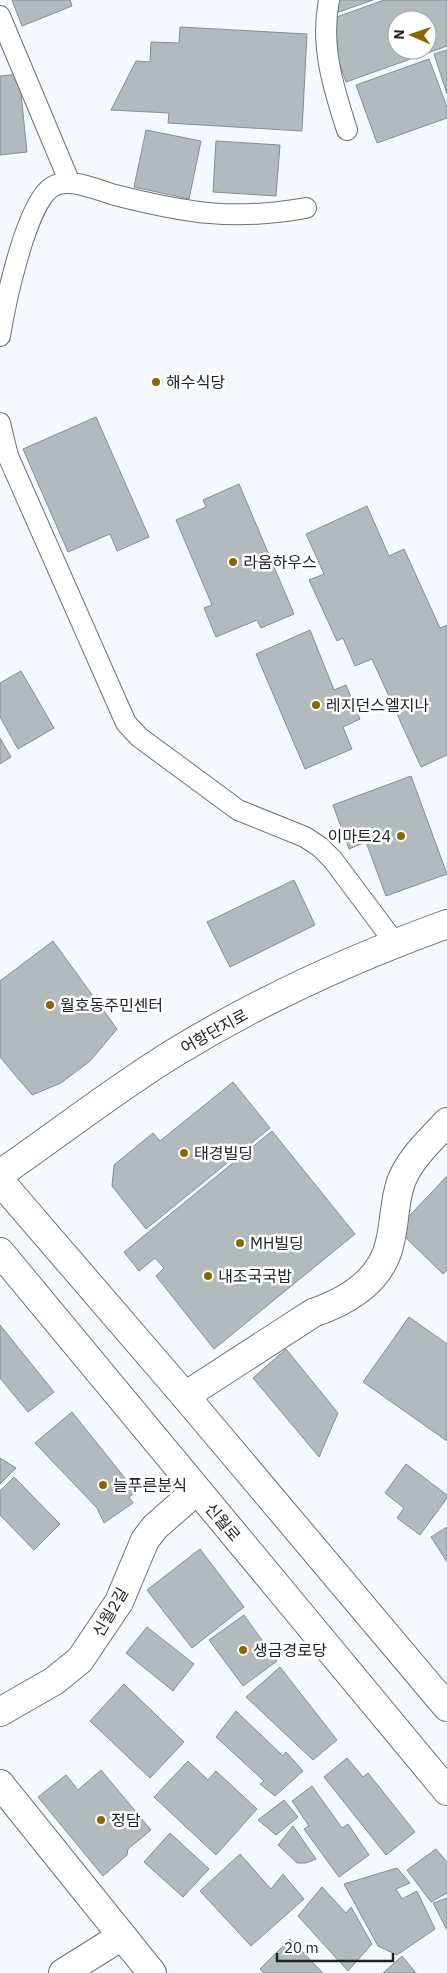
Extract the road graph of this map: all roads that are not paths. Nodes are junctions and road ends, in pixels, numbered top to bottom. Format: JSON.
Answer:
{"nodes":[{"id":1,"x":329,"y":0,"type":"edge"},
{"id":2,"x":0,"y":16,"type":"edge"},
{"id":3,"x":347,"y":130,"type":"dead end"},
{"id":4,"x":70,"y":183,"type":"junction"},
{"id":5,"x":306,"y":208,"type":"dead end"},
{"id":6,"x":0,"y":336,"type":"edge"},
{"id":7,"x":0,"y":423,"type":"edge"},
{"id":8,"x":4,"y":458,"type":"edge"},
{"id":9,"x":447,"y":924,"type":"edge"},
{"id":10,"x":394,"y":943,"type":"junction"},
{"id":11,"x":447,"y":1122,"type":"edge"},
{"id":12,"x":0,"y":1174,"type":"edge"},
{"id":13,"x":0,"y":1181,"type":"edge"},
{"id":14,"x":0,"y":1252,"type":"edge"},
{"id":15,"x":185,"y":1396,"type":"junction"},
{"id":16,"x":196,"y":1491,"type":"junction"},
{"id":17,"x":447,"y":1707,"type":"edge"},
{"id":18,"x":0,"y":1712,"type":"edge"},
{"id":19,"x":0,"y":1784,"type":"edge"},
{"id":20,"x":447,"y":1791,"type":"edge"},
{"id":21,"x":122,"y":1936,"type":"junction"},
{"id":22,"x":64,"y":1973,"type":"edge"},
{"id":23,"x":152,"y":1973,"type":"edge"}],
"edges":[{"from":1,"to":3,"type":"lane"},
{"from":2,"to":4,"type":"lane"},
{"from":4,"to":5,"type":"lane"},
{"from":4,"to":6,"type":"lane"},
{"from":7,"to":8,"type":"lane"},
{"from":8,"to":10,"type":"lane"},
{"from":9,"to":10,"type":"street","name":"어항단지로"},
{"from":10,"to":12,"type":"street","name":"어항단지로"},
{"from":11,"to":15,"type":"street"},
{"from":13,"to":15,"type":"street"},
{"from":14,"to":16,"type":"street","name":"신월로"},
{"from":15,"to":17,"type":"street"},
{"from":16,"to":18,"type":"street","name":"신월2길"},
{"from":16,"to":20,"type":"street","name":"신월로"},
{"from":19,"to":21,"type":"street"},
{"from":21,"to":22,"type":"street"},
{"from":21,"to":23,"type":"street"}]}
